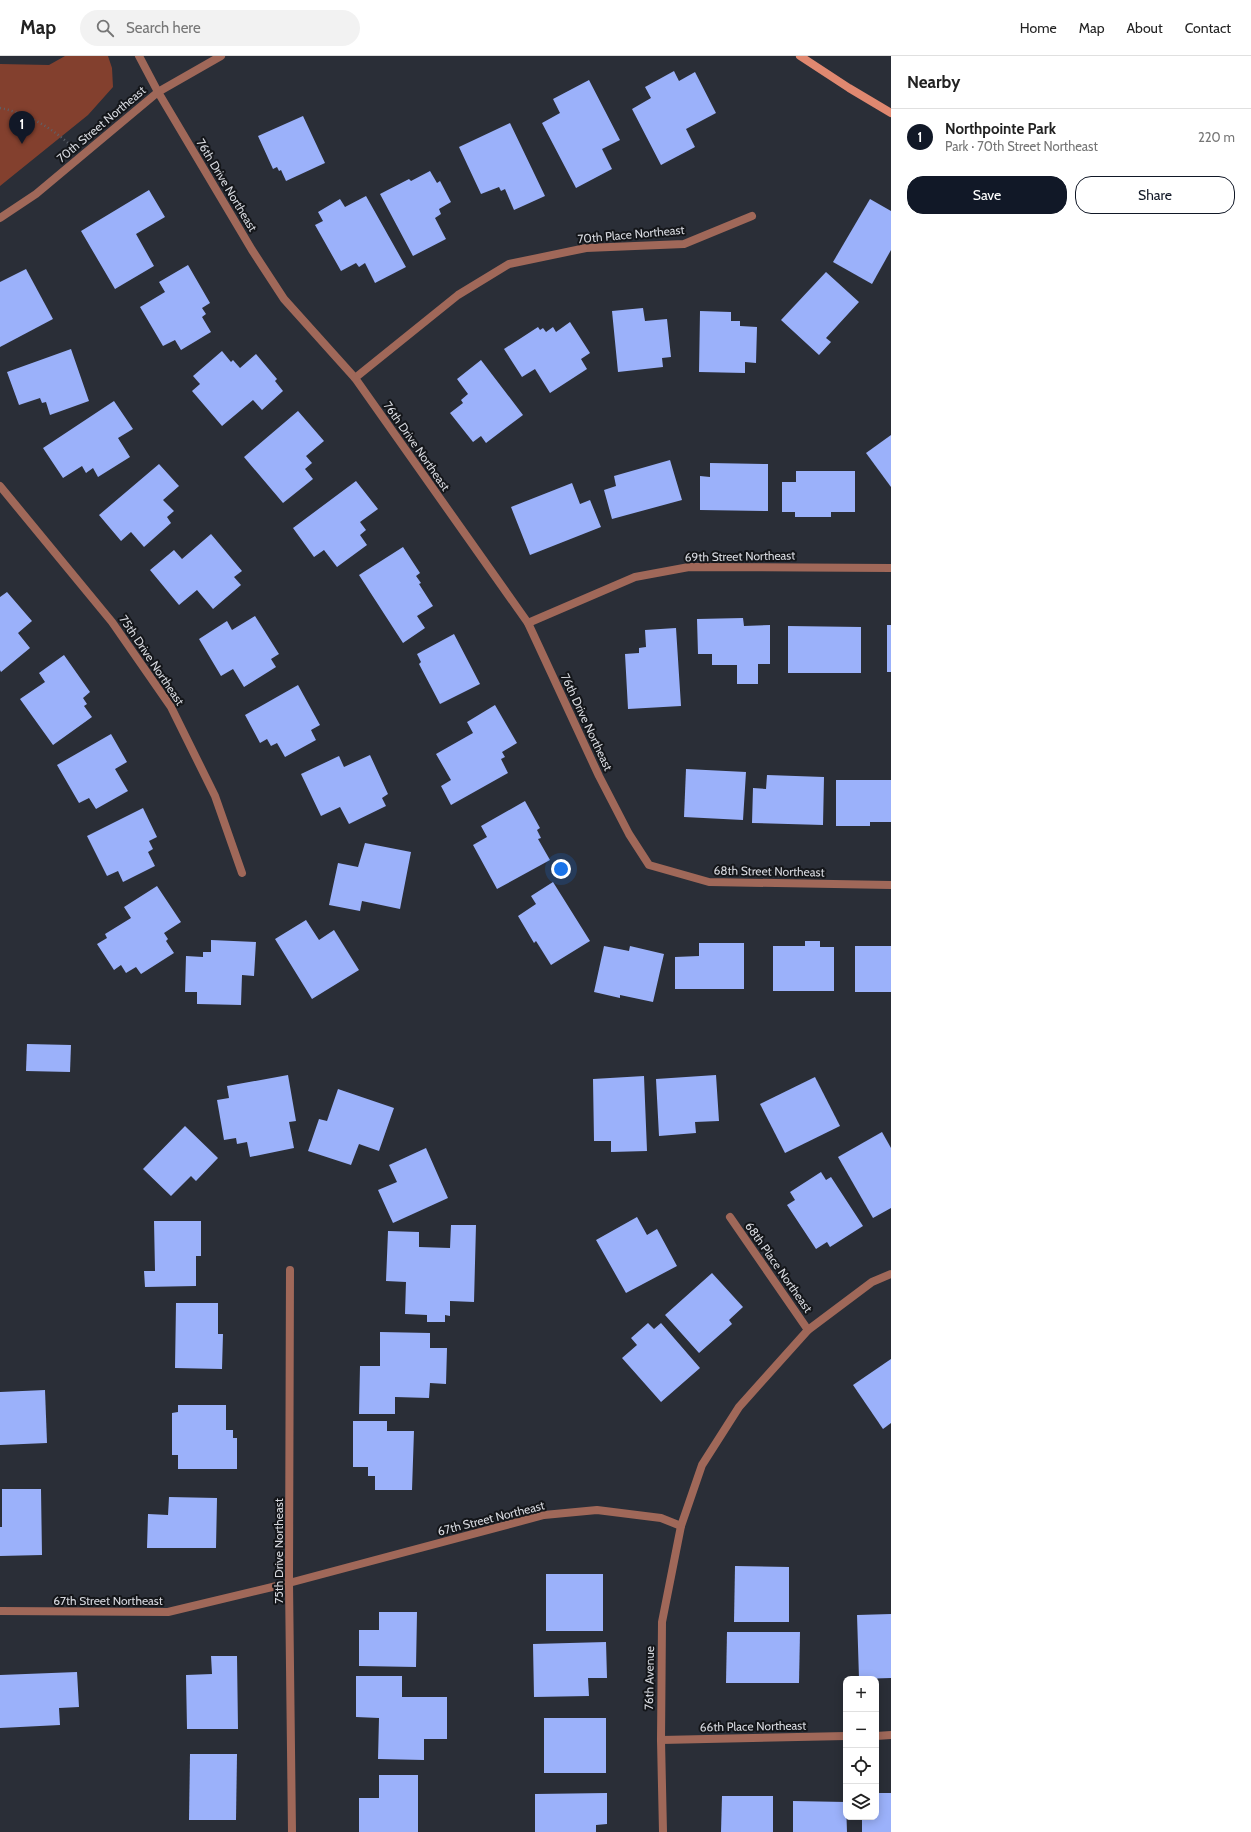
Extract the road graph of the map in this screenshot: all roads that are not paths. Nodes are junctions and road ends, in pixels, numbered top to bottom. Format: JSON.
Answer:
{"nodes":[{"id":1,"x":139,"y":56,"type":"edge"},
{"id":2,"x":222,"y":56,"type":"edge"},
{"id":3,"x":800,"y":56,"type":"edge"},
{"id":4,"x":158,"y":92,"type":"junction"},
{"id":5,"x":891,"y":113,"type":"edge"},
{"id":6,"x":752,"y":216,"type":"dead end"},
{"id":7,"x":0,"y":218,"type":"edge"},
{"id":8,"x":355,"y":378,"type":"junction"},
{"id":9,"x":0,"y":486,"type":"edge"},
{"id":10,"x":891,"y":568,"type":"edge"},
{"id":11,"x":528,"y":623,"type":"junction"},
{"id":12,"x":649,"y":865,"type":"joint"},
{"id":13,"x":242,"y":873,"type":"dead end"},
{"id":14,"x":891,"y":885,"type":"edge"},
{"id":15,"x":730,"y":1217,"type":"dead end"},
{"id":16,"x":290,"y":1270,"type":"dead end"},
{"id":17,"x":891,"y":1274,"type":"edge"},
{"id":18,"x":808,"y":1330,"type":"junction"},
{"id":19,"x":681,"y":1526,"type":"junction"},
{"id":20,"x":289,"y":1583,"type":"junction"},
{"id":21,"x":0,"y":1611,"type":"edge"},
{"id":22,"x":843,"y":1736,"type":"edge"},
{"id":23,"x":879,"y":1736,"type":"edge"},
{"id":24,"x":891,"y":1736,"type":"edge"},
{"id":25,"x":660,"y":1740,"type":"junction"},
{"id":26,"x":292,"y":1832,"type":"edge"},
{"id":27,"x":663,"y":1832,"type":"edge"}],
"edges":[{"from":1,"to":4,"type":"street","name":"76th Drive Northeast"},
{"from":2,"to":4,"type":"street","name":"70th Street Northeast"},
{"from":3,"to":5,"type":"street"},
{"from":4,"to":7,"type":"street","name":"70th Street Northeast"},
{"from":4,"to":8,"type":"street","name":"76th Drive Northeast"},
{"from":6,"to":8,"type":"street","name":"70th Place Northeast"},
{"from":8,"to":11,"type":"street","name":"76th Drive Northeast"},
{"from":9,"to":13,"type":"street","name":"75th Drive Northeast"},
{"from":10,"to":11,"type":"street","name":"69th Street Northeast"},
{"from":11,"to":12,"type":"street","name":"76th Drive Northeast"},
{"from":12,"to":14,"type":"street","name":"68th Street Northeast"},
{"from":15,"to":18,"type":"street","name":"68th Place Northeast"},
{"from":16,"to":20,"type":"street","name":"75th Drive Northeast"},
{"from":17,"to":18,"type":"street"},
{"from":18,"to":19,"type":"street"},
{"from":19,"to":20,"type":"street","name":"67th Street Northeast"},
{"from":19,"to":25,"type":"street","name":"76th Avenue"},
{"from":20,"to":21,"type":"street","name":"67th Street Northeast"},
{"from":20,"to":26,"type":"street","name":"75th Drive Northeast"},
{"from":22,"to":25,"type":"street","name":"66th Place Northeast"},
{"from":23,"to":24,"type":"street"},
{"from":25,"to":27,"type":"street","name":"76th Avenue"}]}
